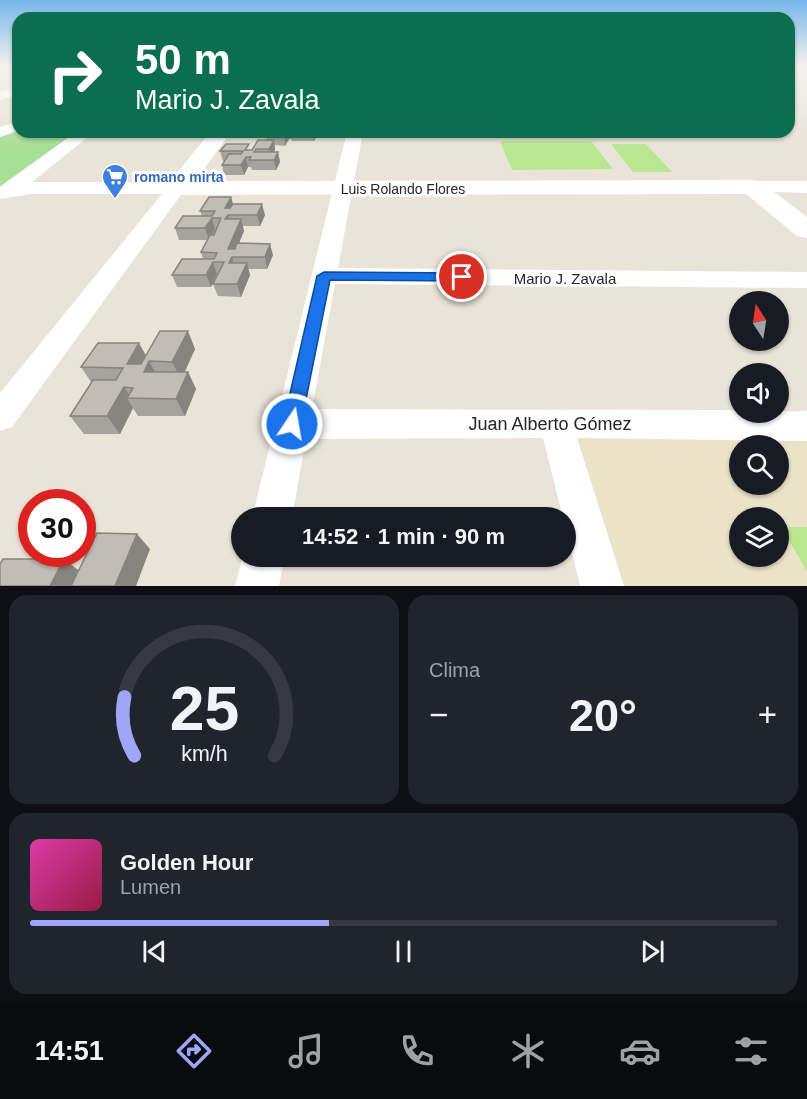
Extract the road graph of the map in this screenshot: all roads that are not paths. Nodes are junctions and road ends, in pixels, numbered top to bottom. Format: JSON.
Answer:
{"nodes":[{"id":1,"x":78,"y":138,"type":"edge"},
{"id":2,"x":216,"y":138,"type":"edge"},
{"id":3,"x":354,"y":138,"type":"edge"},
{"id":4,"x":752,"y":187,"type":"junction"},
{"id":5,"x":807,"y":187,"type":"edge"},
{"id":6,"x":177,"y":188,"type":"junction"},
{"id":7,"x":344,"y":189,"type":"junction"},
{"id":8,"x":3,"y":194,"type":"edge"},
{"id":9,"x":807,"y":230,"type":"edge"},
{"id":10,"x":324,"y":276,"type":"junction"},
{"id":11,"x":807,"y":280,"type":"edge"},
{"id":12,"x":0,"y":417,"type":"edge"},
{"id":13,"x":556,"y":423,"type":"junction"},
{"id":14,"x":292,"y":424,"type":"junction"},
{"id":15,"x":807,"y":426,"type":"edge"},
{"id":16,"x":274,"y":507,"type":"edge"},
{"id":17,"x":261,"y":567,"type":"edge"},
{"id":18,"x":257,"y":586,"type":"edge"},
{"id":19,"x":602,"y":586,"type":"edge"}],
"edges":[{"from":1,"to":8,"type":"street"},
{"from":2,"to":6,"type":"street"},
{"from":3,"to":7,"type":"street"},
{"from":4,"to":5,"type":"street","name":"Luis Rolando Flores"},
{"from":4,"to":7,"type":"street","name":"Luis Rolando Flores"},
{"from":4,"to":9,"type":"street"},
{"from":6,"to":7,"type":"street","name":"Luis Rolando Flores"},
{"from":6,"to":8,"type":"street","name":"Luis Rolando Flores"},
{"from":6,"to":12,"type":"street"},
{"from":7,"to":10,"type":"street"},
{"from":10,"to":11,"type":"street","name":"Mario J. Zavala"},
{"from":10,"to":14,"type":"street"},
{"from":13,"to":14,"type":"street","name":"Juan Alberto Gómez"},
{"from":13,"to":15,"type":"street","name":"Juan Alberto Gómez"},
{"from":13,"to":19,"type":"street"},
{"from":14,"to":16,"type":"street"},
{"from":17,"to":18,"type":"street"}]}
